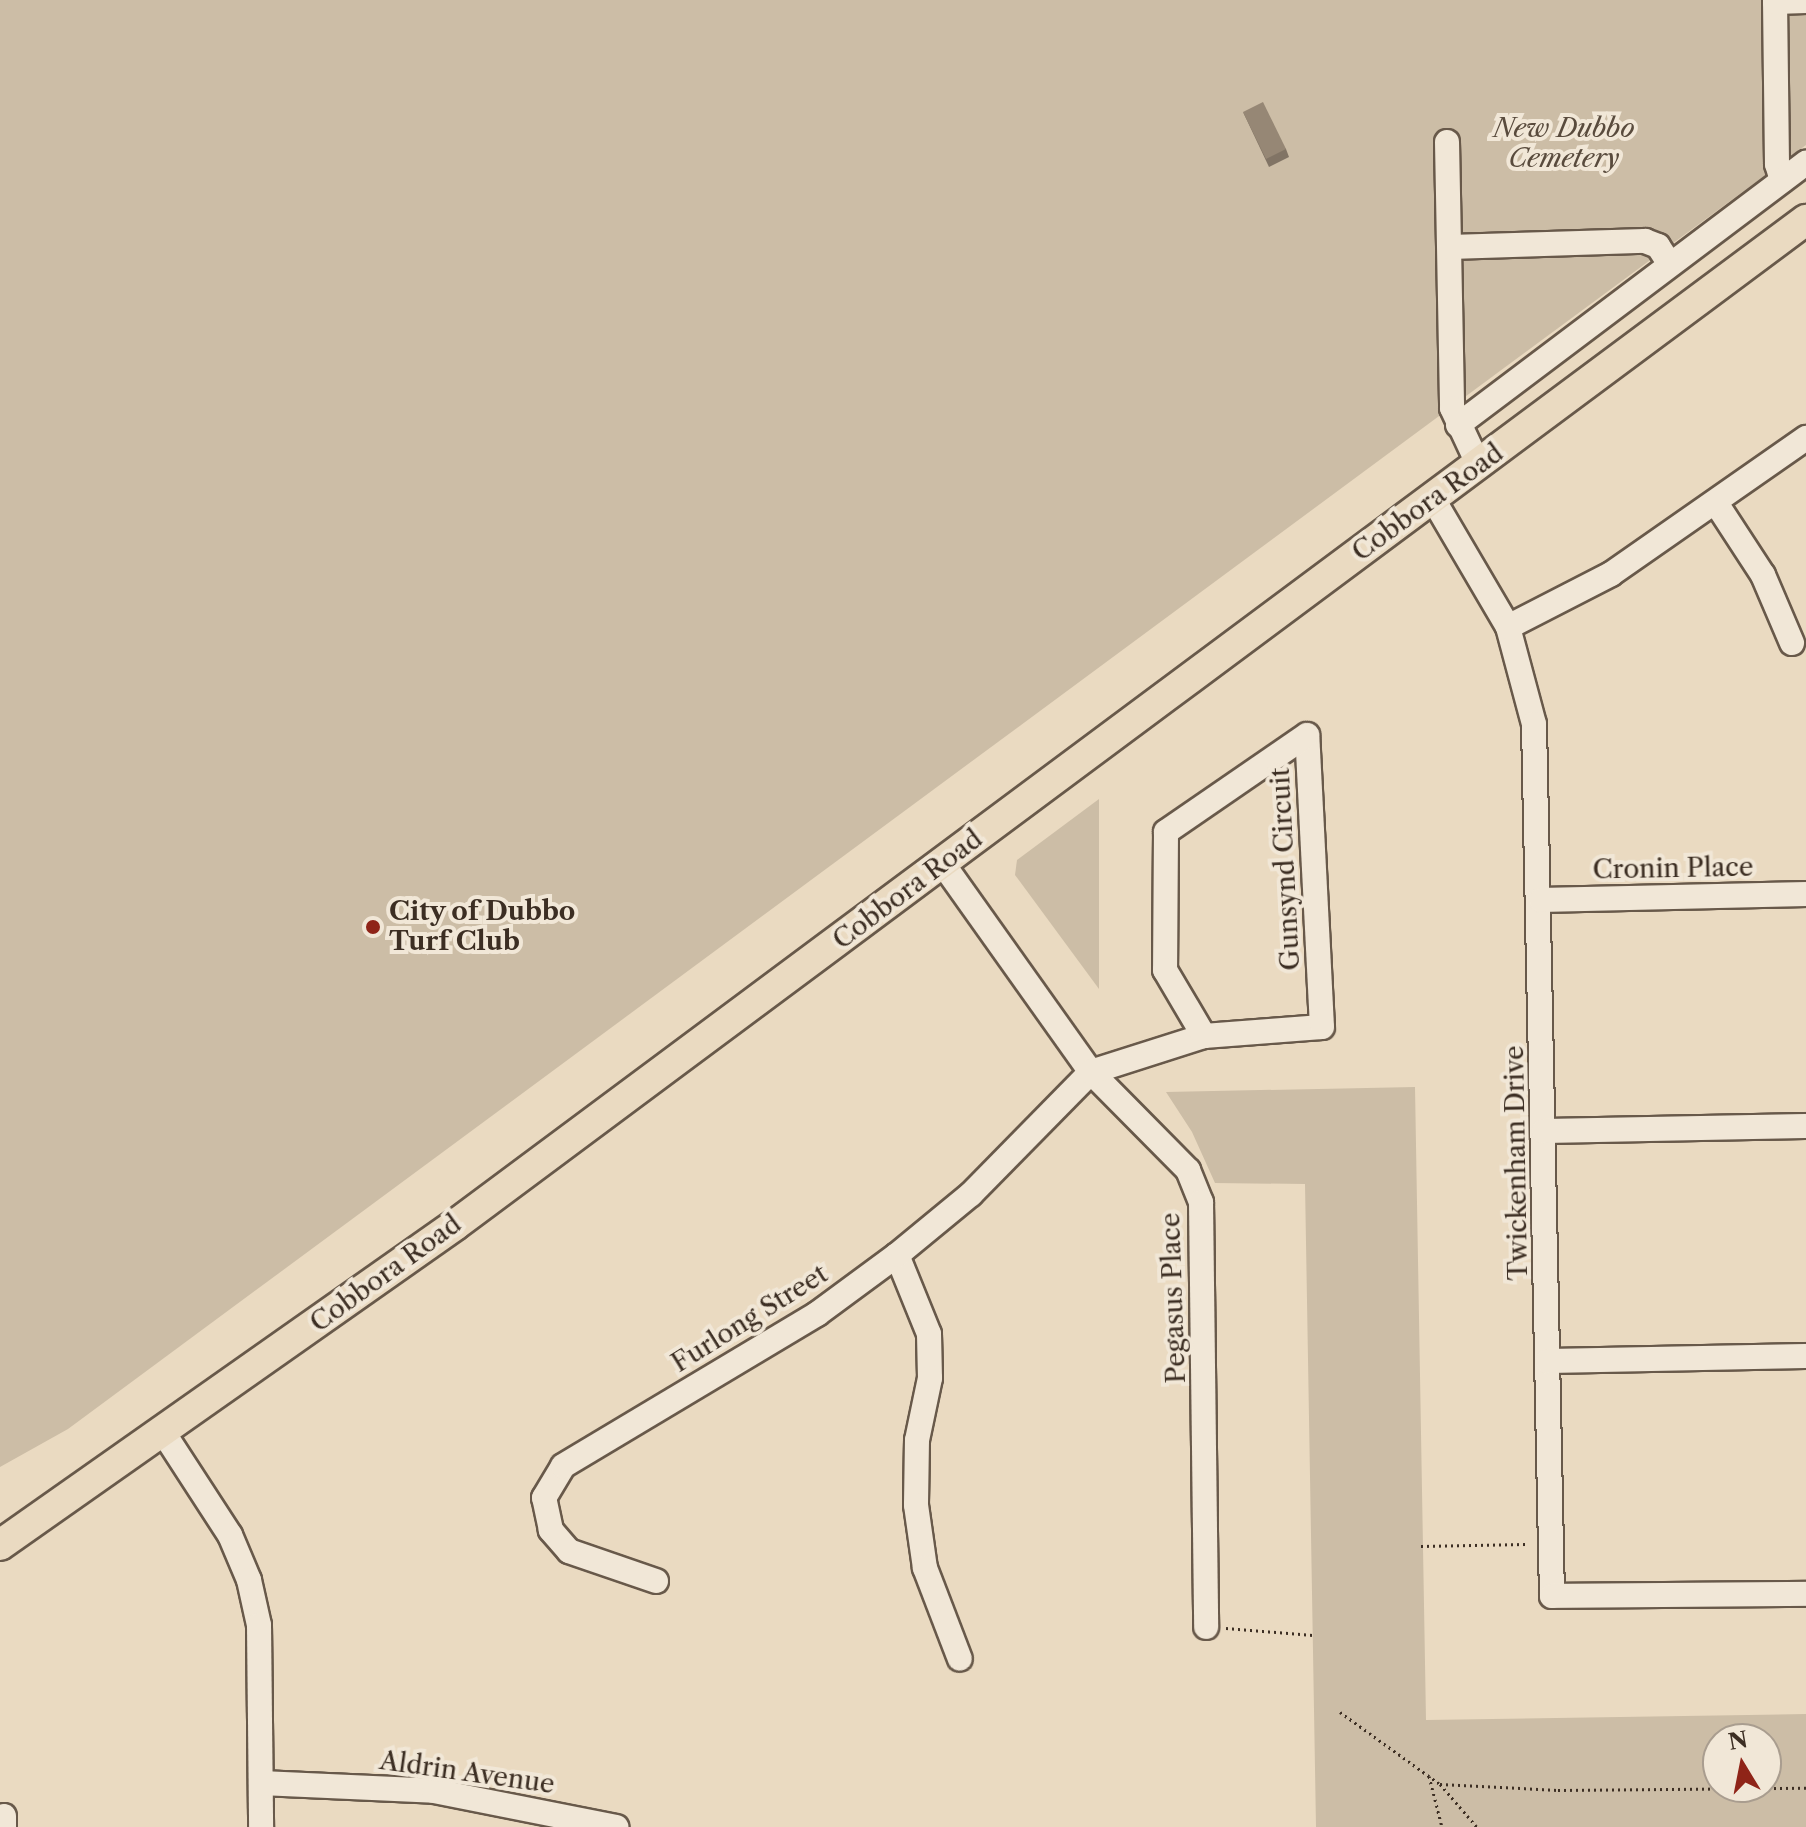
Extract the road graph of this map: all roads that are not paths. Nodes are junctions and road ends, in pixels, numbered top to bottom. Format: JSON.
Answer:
{"nodes":[{"id":1,"x":1775,"y":1,"type":"edge"},
{"id":2,"x":1806,"y":1,"type":"edge"},
{"id":3,"x":1447,"y":142,"type":"dead end"},
{"id":4,"x":1806,"y":163,"type":"edge"},
{"id":5,"x":1782,"y":180,"type":"junction"},
{"id":6,"x":1806,"y":220,"type":"edge"},
{"id":7,"x":1450,"y":247,"type":"junction"},
{"id":8,"x":1669,"y":263,"type":"junction"},
{"id":9,"x":1458,"y":425,"type":"junction"},
{"id":10,"x":1806,"y":438,"type":"edge"},
{"id":11,"x":1479,"y":466,"type":"junction"},
{"id":12,"x":1433,"y":499,"type":"junction"},
{"id":13,"x":1716,"y":503,"type":"junction"},
{"id":14,"x":1508,"y":627,"type":"junction"},
{"id":15,"x":1792,"y":643,"type":"dead end"},
{"id":16,"x":943,"y":864,"type":"junction"},
{"id":17,"x":1806,"y":894,"type":"edge"},
{"id":18,"x":1541,"y":900,"type":"junction"},
{"id":19,"x":1204,"y":1036,"type":"junction"},
{"id":20,"x":1091,"y":1072,"type":"junction"},
{"id":21,"x":1806,"y":1126,"type":"edge"},
{"id":22,"x":1544,"y":1131,"type":"junction"},
{"id":23,"x":897,"y":1255,"type":"junction"},
{"id":24,"x":1806,"y":1356,"type":"edge"},
{"id":25,"x":1548,"y":1361,"type":"junction"},
{"id":26,"x":163,"y":1432,"type":"junction"},
{"id":27,"x":0,"y":1545,"type":"edge"},
{"id":28,"x":656,"y":1581,"type":"dead end"},
{"id":29,"x":1806,"y":1594,"type":"edge"},
{"id":30,"x":1206,"y":1627,"type":"road end"},
{"id":31,"x":960,"y":1659,"type":"dead end"},
{"id":32,"x":261,"y":1783,"type":"junction"},
{"id":33,"x":261,"y":1827,"type":"edge"},
{"id":34,"x":616,"y":1827,"type":"edge"}],
"edges":[{"from":1,"to":2,"type":"street"},
{"from":1,"to":5,"type":"street"},
{"from":3,"to":7,"type":"street"},
{"from":4,"to":5,"type":"street"},
{"from":5,"to":8,"type":"street"},
{"from":6,"to":11,"type":"main road","name":"Cobbora Road"},
{"from":7,"to":8,"type":"street"},
{"from":7,"to":9,"type":"street"},
{"from":8,"to":9,"type":"street"},
{"from":9,"to":11,"type":"street"},
{"from":10,"to":13,"type":"street"},
{"from":11,"to":12,"type":"main road","name":"Cobbora Road"},
{"from":12,"to":14,"type":"street","name":"Twickenham Drive"},
{"from":12,"to":16,"type":"main road","name":"Cobbora Road"},
{"from":13,"to":14,"type":"street"},
{"from":13,"to":15,"type":"street"},
{"from":14,"to":18,"type":"street","name":"Twickenham Drive"},
{"from":16,"to":20,"type":"street","name":"Pegasus Place"},
{"from":16,"to":26,"type":"main road","name":"Cobbora Road"},
{"from":17,"to":18,"type":"street","name":"Cronin Place"},
{"from":18,"to":22,"type":"street","name":"Twickenham Drive"},
{"from":19,"to":19,"type":"street","name":"Gunsynd Circuit"},
{"from":19,"to":20,"type":"street","name":"Gunsynd Circuit"},
{"from":20,"to":23,"type":"street","name":"Furlong Street"},
{"from":20,"to":30,"type":"street","name":"Pegasus Place"},
{"from":21,"to":22,"type":"street"},
{"from":22,"to":25,"type":"street","name":"Twickenham Drive"},
{"from":23,"to":28,"type":"street","name":"Furlong Street"},
{"from":23,"to":31,"type":"street"},
{"from":24,"to":25,"type":"street"},
{"from":25,"to":29,"type":"street","name":"Twickenham Drive"},
{"from":26,"to":27,"type":"main road","name":"Cobbora Road"},
{"from":26,"to":32,"type":"street"},
{"from":32,"to":33,"type":"street"},
{"from":32,"to":34,"type":"street","name":"Aldrin Avenue"}]}
